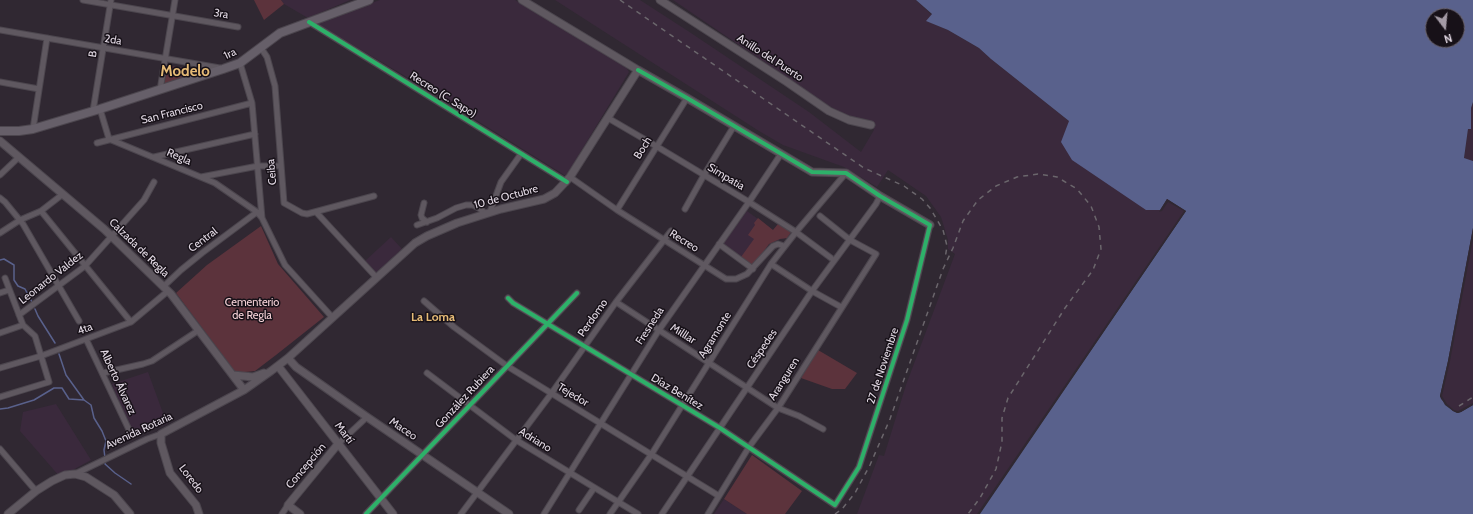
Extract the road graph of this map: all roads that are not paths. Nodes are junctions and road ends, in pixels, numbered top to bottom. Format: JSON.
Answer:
{"nodes":[{"id":1,"x":83,"y":0,"type":"edge"},
{"id":2,"x":176,"y":0,"type":"edge"},
{"id":3,"x":369,"y":0,"type":"edge"},
{"id":4,"x":522,"y":0,"type":"edge"},
{"id":5,"x":660,"y":0,"type":"edge"},
{"id":6,"x":111,"y":2,"type":"edge"},
{"id":7,"x":173,"y":15,"type":"junction"},
{"id":8,"x":310,"y":22,"type":"junction"},
{"id":9,"x":238,"y":26,"type":"dead end"},
{"id":10,"x":0,"y":30,"type":"edge"},
{"id":11,"x":47,"y":38,"type":"junction"},
{"id":12,"x":104,"y":48,"type":"junction"},
{"id":13,"x":261,"y":48,"type":"junction"},
{"id":14,"x":165,"y":59,"type":"junction"},
{"id":15,"x":240,"y":62,"type":"junction"},
{"id":16,"x":223,"y":69,"type":"junction"},
{"id":17,"x":638,"y":70,"type":"junction"},
{"id":18,"x":0,"y":82,"type":"edge"},
{"id":19,"x":39,"y":89,"type":"junction"},
{"id":20,"x":160,"y":90,"type":"junction"},
{"id":21,"x":687,"y":98,"type":"junction"},
{"id":22,"x":252,"y":103,"type":"junction"},
{"id":23,"x":97,"y":110,"type":"junction"},
{"id":24,"x":608,"y":118,"type":"junction"},
{"id":25,"x":871,"y":125,"type":"dead end"},
{"id":26,"x":734,"y":126,"type":"junction"},
{"id":27,"x":32,"y":129,"type":"junction"},
{"id":28,"x":0,"y":131,"type":"edge"},
{"id":29,"x":255,"y":134,"type":"junction"},
{"id":30,"x":109,"y":139,"type":"junction"},
{"id":31,"x":0,"y":141,"type":"edge"},
{"id":32,"x":97,"y":143,"type":"dead end"},
{"id":33,"x":656,"y":146,"type":"junction"},
{"id":34,"x":521,"y":154,"type":"junction"},
{"id":35,"x":781,"y":154,"type":"junction"},
{"id":36,"x":19,"y":157,"type":"junction"},
{"id":37,"x":154,"y":158,"type":"junction"},
{"id":38,"x":258,"y":166,"type":"junction"},
{"id":39,"x":281,"y":166,"type":"junction"},
{"id":40,"x":846,"y":173,"type":"junction"},
{"id":41,"x":0,"y":175,"type":"edge"},
{"id":42,"x":704,"y":175,"type":"junction"},
{"id":43,"x":201,"y":177,"type":"junction"},
{"id":44,"x":568,"y":180,"type":"junction"},
{"id":45,"x":154,"y":182,"type":"dead end"},
{"id":46,"x":63,"y":194,"type":"junction"},
{"id":47,"x":374,"y":196,"type":"dead end"},
{"id":48,"x":880,"y":196,"type":"junction"},
{"id":49,"x":0,"y":198,"type":"edge"},
{"id":50,"x":749,"y":202,"type":"junction"},
{"id":51,"x":424,"y":203,"type":"dead end"},
{"id":52,"x":685,"y":209,"type":"dead end"},
{"id":53,"x":617,"y":210,"type":"junction"},
{"id":54,"x":41,"y":211,"type":"junction"},
{"id":55,"x":257,"y":212,"type":"junction"},
{"id":56,"x":316,"y":212,"type":"junction"},
{"id":57,"x":487,"y":213,"type":"junction"},
{"id":58,"x":820,"y":216,"type":"dead end"},
{"id":59,"x":262,"y":218,"type":"junction"},
{"id":60,"x":20,"y":220,"type":"junction"},
{"id":61,"x":426,"y":222,"type":"junction"},
{"id":62,"x":417,"y":225,"type":"dead end"},
{"id":63,"x":930,"y":225,"type":"joint"},
{"id":64,"x":671,"y":231,"type":"dead end"},
{"id":65,"x":796,"y":232,"type":"junction"},
{"id":66,"x":0,"y":233,"type":"edge"},
{"id":67,"x":112,"y":237,"type":"junction"},
{"id":68,"x":664,"y":240,"type":"junction"},
{"id":69,"x":850,"y":240,"type":"junction"},
{"id":70,"x":719,"y":244,"type":"junction"},
{"id":71,"x":784,"y":246,"type":"junction"},
{"id":72,"x":831,"y":258,"type":"dead end"},
{"id":73,"x":771,"y":264,"type":"junction"},
{"id":74,"x":703,"y":265,"type":"junction"},
{"id":75,"x":85,"y":266,"type":"junction"},
{"id":76,"x":753,"y":269,"type":"junction"},
{"id":77,"x":376,"y":277,"type":"junction"},
{"id":78,"x":5,"y":278,"type":"dead end"},
{"id":79,"x":58,"y":286,"type":"junction"},
{"id":80,"x":166,"y":289,"type":"junction"},
{"id":81,"x":9,"y":290,"type":"junction"},
{"id":82,"x":812,"y":291,"type":"junction"},
{"id":83,"x":0,"y":293,"type":"edge"},
{"id":84,"x":577,"y":293,"type":"dead end"},
{"id":85,"x":508,"y":298,"type":"dead end"},
{"id":86,"x":424,"y":301,"type":"dead end"},
{"id":87,"x":616,"y":302,"type":"junction"},
{"id":88,"x":841,"y":307,"type":"junction"},
{"id":89,"x":19,"y":315,"type":"junction"},
{"id":90,"x":332,"y":317,"type":"junction"},
{"id":91,"x":79,"y":321,"type":"dead end"},
{"id":92,"x":131,"y":322,"type":"junction"},
{"id":93,"x":548,"y":324,"type":"junction"},
{"id":94,"x":23,"y":325,"type":"junction"},
{"id":95,"x":199,"y":330,"type":"junction"},
{"id":96,"x":659,"y":330,"type":"junction"},
{"id":97,"x":0,"y":333,"type":"edge"},
{"id":98,"x":86,"y":339,"type":"junction"},
{"id":99,"x":585,"y":347,"type":"junction"},
{"id":100,"x":41,"y":356,"type":"junction"},
{"id":101,"x":288,"y":358,"type":"junction"},
{"id":102,"x":709,"y":363,"type":"junction"},
{"id":103,"x":278,"y":366,"type":"junction"},
{"id":104,"x":507,"y":366,"type":"junction"},
{"id":105,"x":0,"y":368,"type":"edge"},
{"id":106,"x":269,"y":372,"type":"junction"},
{"id":107,"x":103,"y":373,"type":"junction"},
{"id":108,"x":427,"y":373,"type":"dead end"},
{"id":109,"x":233,"y":375,"type":"junction"},
{"id":110,"x":630,"y":375,"type":"junction"},
{"id":111,"x":287,"y":377,"type":"junction"},
{"id":112,"x":748,"y":387,"type":"junction"},
{"id":113,"x":244,"y":390,"type":"junction"},
{"id":114,"x":551,"y":394,"type":"junction"},
{"id":115,"x":0,"y":397,"type":"edge"},
{"id":116,"x":469,"y":405,"type":"junction"},
{"id":117,"x":682,"y":406,"type":"junction"},
{"id":118,"x":778,"y":408,"type":"junction"},
{"id":119,"x":367,"y":417,"type":"junction"},
{"id":120,"x":600,"y":423,"type":"junction"},
{"id":121,"x":720,"y":428,"type":"junction"},
{"id":122,"x":823,"y":429,"type":"dead end"},
{"id":123,"x":131,"y":434,"type":"dead end"},
{"id":124,"x":161,"y":434,"type":"junction"},
{"id":125,"x":516,"y":440,"type":"junction"},
{"id":126,"x":338,"y":444,"type":"junction"},
{"id":127,"x":749,"y":447,"type":"junction"},
{"id":128,"x":0,"y":449,"type":"edge"},
{"id":129,"x":650,"y":455,"type":"junction"},
{"id":130,"x":423,"y":456,"type":"junction"},
{"id":131,"x":570,"y":473,"type":"junction"},
{"id":132,"x":75,"y":474,"type":"junction"},
{"id":133,"x":687,"y":476,"type":"junction"},
{"id":134,"x":594,"y":488,"type":"junction"},
{"id":135,"x":36,"y":491,"type":"junction"},
{"id":136,"x":478,"y":494,"type":"junction"},
{"id":137,"x":719,"y":496,"type":"junction"},
{"id":138,"x":381,"y":498,"type":"junction"},
{"id":139,"x":618,"y":502,"type":"junction"},
{"id":140,"x":288,"y":505,"type":"junction"},
{"id":141,"x":835,"y":505,"type":"joint"},
{"id":142,"x":579,"y":510,"type":"dead end"},
{"id":143,"x":8,"y":514,"type":"edge"},
{"id":144,"x":130,"y":514,"type":"edge"},
{"id":145,"x":199,"y":514,"type":"edge"},
{"id":146,"x":282,"y":514,"type":"edge"},
{"id":147,"x":300,"y":514,"type":"edge"},
{"id":148,"x":366,"y":514,"type":"edge"},
{"id":149,"x":393,"y":514,"type":"edge"},
{"id":150,"x":461,"y":514,"type":"edge"},
{"id":151,"x":509,"y":514,"type":"edge"},
{"id":152,"x":544,"y":514,"type":"edge"},
{"id":153,"x":610,"y":514,"type":"edge"},
{"id":154,"x":638,"y":514,"type":"edge"},
{"id":155,"x":662,"y":514,"type":"edge"},
{"id":156,"x":708,"y":514,"type":"edge"}],
"edges":[{"from":1,"to":6,"type":"street","name":"3ra"},
{"from":2,"to":7,"type":"street"},
{"from":3,"to":8,"type":"main road","name":"1ra"},
{"from":4,"to":17,"type":"main road"},
{"from":5,"to":25,"type":"main road","name":"Anillo del Puerto"},
{"from":6,"to":7,"type":"street","name":"3ra"},
{"from":6,"to":12,"type":"street","name":"B"},
{"from":7,"to":9,"type":"street","name":"3ra"},
{"from":7,"to":14,"type":"street"},
{"from":8,"to":13,"type":"main road","name":"1ra"},
{"from":8,"to":34,"type":"street","name":"Recreo (C. Sapo)"},
{"from":10,"to":11,"type":"street","name":"2da"},
{"from":11,"to":12,"type":"street","name":"2da"},
{"from":11,"to":19,"type":"street"},
{"from":12,"to":14,"type":"street","name":"2da"},
{"from":12,"to":23,"type":"street","name":"B"},
{"from":13,"to":15,"type":"main road","name":"1ra"},
{"from":13,"to":39,"type":"street","name":"Ceiba"},
{"from":14,"to":16,"type":"street","name":"2da"},
{"from":14,"to":20,"type":"street"},
{"from":15,"to":16,"type":"main road","name":"1ra"},
{"from":15,"to":22,"type":"street"},
{"from":16,"to":20,"type":"main road","name":"1ra"},
{"from":17,"to":21,"type":"main road"},
{"from":17,"to":24,"type":"main road","name":"10 de Octubre"},
{"from":18,"to":19,"type":"street"},
{"from":19,"to":27,"type":"street"},
{"from":20,"to":23,"type":"main road","name":"1ra"},
{"from":21,"to":26,"type":"main road"},
{"from":21,"to":33,"type":"street","name":"Boch"},
{"from":22,"to":29,"type":"street"},
{"from":22,"to":30,"type":"street","name":"San Francisco"},
{"from":23,"to":27,"type":"main road","name":"1ra"},
{"from":23,"to":30,"type":"street"},
{"from":24,"to":33,"type":"street","name":"Simpatia"},
{"from":24,"to":44,"type":"main road","name":"10 de Octubre"},
{"from":26,"to":35,"type":"main road"},
{"from":26,"to":42,"type":"street"},
{"from":27,"to":28,"type":"main road","name":"1ra"},
{"from":29,"to":37,"type":"street"},
{"from":29,"to":38,"type":"street"},
{"from":30,"to":32,"type":"street","name":"San Francisco"},
{"from":30,"to":37,"type":"street","name":"Regla"},
{"from":31,"to":36,"type":"main road","name":"Calzada de Regla"},
{"from":33,"to":42,"type":"street","name":"Simpatia"},
{"from":33,"to":53,"type":"street","name":"Boch"},
{"from":34,"to":44,"type":"street","name":"Recreo (C. Sapo)"},
{"from":34,"to":57,"type":"street"},
{"from":35,"to":40,"type":"main road"},
{"from":35,"to":50,"type":"street","name":"Fresneda"},
{"from":36,"to":41,"type":"street"},
{"from":36,"to":46,"type":"main road","name":"Calzada de Regla"},
{"from":37,"to":43,"type":"street","name":"Regla"},
{"from":38,"to":39,"type":"street"},
{"from":38,"to":43,"type":"street"},
{"from":38,"to":59,"type":"street"},
{"from":39,"to":56,"type":"street","name":"Ceiba"},
{"from":40,"to":48,"type":"main road"},
{"from":40,"to":65,"type":"street","name":"Agramonte"},
{"from":42,"to":50,"type":"street","name":"Simpatia"},
{"from":42,"to":52,"type":"street"},
{"from":43,"to":55,"type":"street","name":"Regla"},
{"from":44,"to":53,"type":"street","name":"Recreo"},
{"from":44,"to":57,"type":"main road","name":"10 de Octubre"},
{"from":45,"to":67,"type":"street","name":"Leonardo Valdez"},
{"from":46,"to":54,"type":"street"},
{"from":46,"to":67,"type":"main road","name":"Calzada de Regla"},
{"from":47,"to":56,"type":"street","name":"Ceiba"},
{"from":48,"to":63,"type":"main road"},
{"from":48,"to":69,"type":"street","name":"Céspedes"},
{"from":49,"to":60,"type":"street"},
{"from":50,"to":65,"type":"street","name":"Simpatia"},
{"from":50,"to":70,"type":"street","name":"Fresneda"},
{"from":51,"to":61,"type":"street"},
{"from":53,"to":68,"type":"street","name":"Recreo"},
{"from":54,"to":60,"type":"street"},
{"from":54,"to":75,"type":"street"},
{"from":55,"to":59,"type":"street","name":"Regla"},
{"from":55,"to":80,"type":"street","name":"Central"},
{"from":56,"to":77,"type":"street"},
{"from":57,"to":61,"type":"street"},
{"from":57,"to":77,"type":"main road","name":"10 de Octubre"},
{"from":58,"to":69,"type":"street"},
{"from":59,"to":90,"type":"street"},
{"from":60,"to":66,"type":"street"},
{"from":60,"to":79,"type":"street"},
{"from":61,"to":62,"type":"street"},
{"from":63,"to":141,"type":"street","name":"27 de Noviembre"},
{"from":64,"to":68,"type":"street","name":"Perdomo"},
{"from":65,"to":71,"type":"street","name":"Agramonte"},
{"from":65,"to":72,"type":"street","name":"Simpatia"},
{"from":67,"to":75,"type":"street","name":"Leonardo Valdez"},
{"from":67,"to":80,"type":"main road","name":"Calzada de Regla"},
{"from":68,"to":74,"type":"street","name":"Recreo"},
{"from":68,"to":87,"type":"street","name":"Perdomo"},
{"from":69,"to":82,"type":"street","name":"Céspedes"},
{"from":69,"to":88,"type":"street","name":"Aranguren"},
{"from":70,"to":74,"type":"street","name":"Fresneda"},
{"from":70,"to":76,"type":"street"},
{"from":71,"to":73,"type":"street","name":"Agramonte"},
{"from":71,"to":76,"type":"street","name":"Recreo"},
{"from":73,"to":82,"type":"street"},
{"from":73,"to":102,"type":"street","name":"Agramonte"},
{"from":74,"to":76,"type":"street","name":"Recreo"},
{"from":74,"to":96,"type":"street","name":"Fresneda"},
{"from":75,"to":79,"type":"street","name":"Leonardo Valdez"},
{"from":75,"to":92,"type":"street"},
{"from":77,"to":90,"type":"main road","name":"10 de Octubre"},
{"from":78,"to":81,"type":"street"},
{"from":79,"to":89,"type":"street","name":"Leonardo Valdez"},
{"from":79,"to":91,"type":"street"},
{"from":80,"to":92,"type":"street","name":"4ta"},
{"from":80,"to":95,"type":"main road","name":"Calzada de Regla"},
{"from":81,"to":83,"type":"street"},
{"from":81,"to":89,"type":"street"},
{"from":82,"to":88,"type":"street"},
{"from":82,"to":112,"type":"street","name":"Céspedes"},
{"from":84,"to":93,"type":"street","name":"González Rubiera"},
{"from":85,"to":93,"type":"street","name":"Díaz Benítez"},
{"from":86,"to":104,"type":"street","name":"Tejedor"},
{"from":87,"to":96,"type":"street","name":"Milllar"},
{"from":87,"to":99,"type":"street","name":"Perdomo"},
{"from":88,"to":118,"type":"street","name":"Aranguren"},
{"from":89,"to":94,"type":"street"},
{"from":90,"to":101,"type":"main road","name":"10 de Octubre"},
{"from":92,"to":98,"type":"street","name":"4ta"},
{"from":93,"to":99,"type":"street","name":"Díaz Benítez"},
{"from":93,"to":104,"type":"street","name":"González Rubiera"},
{"from":94,"to":97,"type":"street"},
{"from":94,"to":100,"type":"street"},
{"from":95,"to":107,"type":"street"},
{"from":95,"to":109,"type":"main road","name":"Calzada de Regla"},
{"from":96,"to":102,"type":"street","name":"Milllar"},
{"from":96,"to":110,"type":"street","name":"Fresneda"},
{"from":98,"to":100,"type":"street","name":"4ta"},
{"from":98,"to":107,"type":"street","name":"Alberto Álvarez"},
{"from":99,"to":110,"type":"street","name":"Díaz Benítez"},
{"from":99,"to":114,"type":"street","name":"Perdomo"},
{"from":100,"to":105,"type":"street","name":"4ta"},
{"from":100,"to":115,"type":"street"},
{"from":101,"to":103,"type":"main road","name":"10 de Octubre"},
{"from":101,"to":119,"type":"main road","name":"Maceo"},
{"from":102,"to":112,"type":"street","name":"Milllar"},
{"from":102,"to":117,"type":"street","name":"Agramonte"},
{"from":103,"to":106,"type":"main road","name":"Avenida Rotaria"},
{"from":103,"to":111,"type":"main road","name":"Martí"},
{"from":104,"to":114,"type":"street","name":"Tejedor"},
{"from":104,"to":116,"type":"street","name":"González Rubiera"},
{"from":106,"to":109,"type":"main road"},
{"from":106,"to":111,"type":"main road"},
{"from":106,"to":113,"type":"main road","name":"Avenida Rotaria"},
{"from":107,"to":123,"type":"street","name":"Alberto Álvarez"},
{"from":108,"to":116,"type":"street","name":"Adriano"},
{"from":109,"to":113,"type":"main road","name":"Calzada de Regla"},
{"from":110,"to":117,"type":"street","name":"Díaz Benítez"},
{"from":110,"to":120,"type":"street","name":"Fresneda"},
{"from":111,"to":126,"type":"main road","name":"Martí"},
{"from":112,"to":118,"type":"street","name":"Milllar"},
{"from":112,"to":121,"type":"street","name":"Céspedes"},
{"from":113,"to":124,"type":"main road","name":"Avenida Rotaria"},
{"from":114,"to":120,"type":"street","name":"Tejedor"},
{"from":114,"to":125,"type":"street","name":"Perdomo"},
{"from":116,"to":125,"type":"street","name":"Adriano"},
{"from":116,"to":130,"type":"street","name":"González Rubiera"},
{"from":117,"to":121,"type":"street","name":"Díaz Benítez"},
{"from":117,"to":129,"type":"street","name":"Agramonte"},
{"from":118,"to":122,"type":"street","name":"Milllar"},
{"from":118,"to":127,"type":"street","name":"Aranguren"},
{"from":119,"to":126,"type":"street","name":"Concepción"},
{"from":119,"to":130,"type":"main road","name":"Maceo"},
{"from":120,"to":129,"type":"street","name":"Tejedor"},
{"from":120,"to":131,"type":"street","name":"Fresneda"},
{"from":121,"to":127,"type":"street","name":"Díaz Benítez"},
{"from":121,"to":133,"type":"street","name":"Céspedes"},
{"from":124,"to":132,"type":"street","name":"Avenida Rotaria"},
{"from":124,"to":145,"type":"main road","name":"Loredo"},
{"from":125,"to":131,"type":"street","name":"Adriano"},
{"from":125,"to":136,"type":"street","name":"Perdomo"},
{"from":126,"to":138,"type":"main road","name":"Martí"},
{"from":126,"to":140,"type":"main road","name":"Concepción"},
{"from":127,"to":137,"type":"street","name":"Aranguren"},
{"from":127,"to":141,"type":"street","name":"Díaz Benítez"},
{"from":128,"to":135,"type":"street"},
{"from":129,"to":133,"type":"street","name":"Tejedor"},
{"from":129,"to":139,"type":"street","name":"Agramonte"},
{"from":130,"to":136,"type":"main road","name":"Maceo"},
{"from":130,"to":138,"type":"street","name":"González Rubiera"},
{"from":131,"to":134,"type":"street","name":"Adriano"},
{"from":131,"to":152,"type":"street","name":"Fresneda"},
{"from":132,"to":135,"type":"main road","name":"Avenida Rotaria"},
{"from":132,"to":144,"type":"main road"},
{"from":133,"to":137,"type":"street","name":"Tejedor"},
{"from":133,"to":155,"type":"street","name":"Céspedes"},
{"from":134,"to":139,"type":"street","name":"Adriano"},
{"from":134,"to":142,"type":"street"},
{"from":135,"to":143,"type":"main road","name":"Avenida Rotaria"},
{"from":136,"to":150,"type":"street","name":"Perdomo"},
{"from":136,"to":151,"type":"main road","name":"Maceo"},
{"from":137,"to":156,"type":"street","name":"Aranguren"},
{"from":138,"to":148,"type":"street","name":"González Rubiera"},
{"from":138,"to":149,"type":"main road","name":"Martí"},
{"from":139,"to":153,"type":"street","name":"Agramonte"},
{"from":139,"to":154,"type":"street","name":"Adriano"},
{"from":140,"to":146,"type":"street","name":"Concepción"},
{"from":140,"to":147,"type":"main road"}]}
